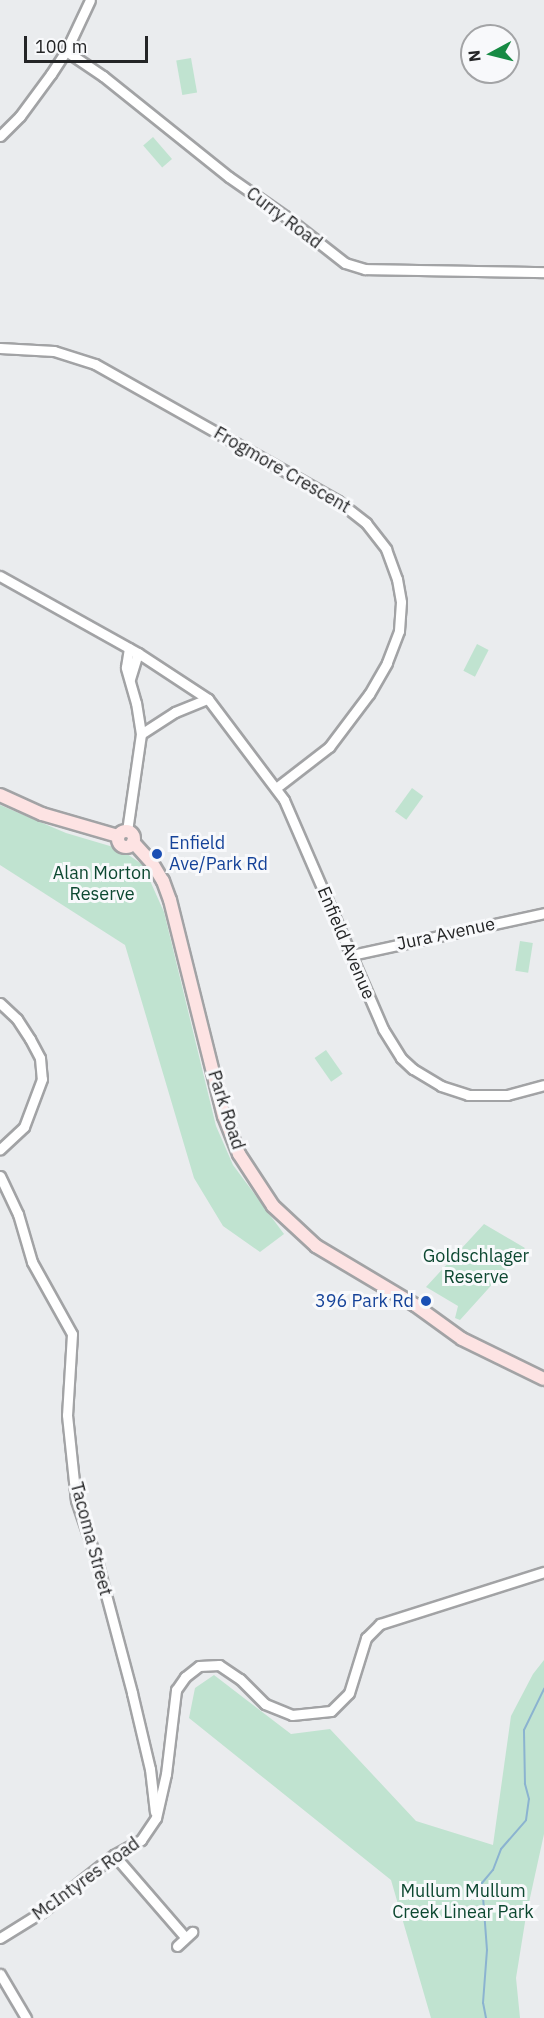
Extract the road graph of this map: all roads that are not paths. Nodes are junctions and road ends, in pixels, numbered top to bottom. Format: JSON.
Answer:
{"nodes":[{"id":1,"x":90,"y":0,"type":"edge"},
{"id":2,"x":66,"y":51,"type":"junction"},
{"id":3,"x":0,"y":136,"type":"edge"},
{"id":4,"x":544,"y":272,"type":"edge"},
{"id":5,"x":0,"y":348,"type":"edge"},
{"id":6,"x":0,"y":576,"type":"edge"},
{"id":7,"x":133,"y":651,"type":"junction"},
{"id":8,"x":208,"y":699,"type":"junction"},
{"id":9,"x":141,"y":734,"type":"junction"},
{"id":10,"x":276,"y":788,"type":"junction"},
{"id":11,"x":0,"y":795,"type":"edge"},
{"id":12,"x":122,"y":833,"type":"junction"},
{"id":13,"x":543,"y":914,"type":"edge"},
{"id":14,"x":352,"y":955,"type":"junction"},
{"id":15,"x":0,"y":1003,"type":"edge"},
{"id":16,"x":544,"y":1085,"type":"edge"},
{"id":17,"x":0,"y":1149,"type":"edge"},
{"id":18,"x":0,"y":1176,"type":"edge"},
{"id":19,"x":544,"y":1379,"type":"edge"},
{"id":20,"x":544,"y":1572,"type":"edge"},
{"id":21,"x":150,"y":1769,"type":"junction"},
{"id":22,"x":166,"y":1774,"type":"junction"},
{"id":23,"x":156,"y":1818,"type":"junction"},
{"id":24,"x":114,"y":1855,"type":"junction"},
{"id":25,"x":0,"y":1938,"type":"edge"},
{"id":26,"x":177,"y":1946,"type":"dead end"},
{"id":27,"x":0,"y":1974,"type":"edge"},
{"id":28,"x":31,"y":2017,"type":"edge"}],
"edges":[{"from":1,"to":2,"type":"street"},
{"from":2,"to":3,"type":"street"},
{"from":2,"to":4,"type":"street","name":"Curry Road"},
{"from":5,"to":10,"type":"street","name":"Frogmore Crescent"},
{"from":6,"to":7,"type":"street","name":"Enfield Avenue"},
{"from":7,"to":8,"type":"street","name":"Enfield Avenue"},
{"from":7,"to":9,"type":"street"},
{"from":8,"to":9,"type":"street"},
{"from":8,"to":10,"type":"street","name":"Enfield Avenue"},
{"from":9,"to":12,"type":"street"},
{"from":10,"to":14,"type":"street","name":"Enfield Avenue"},
{"from":11,"to":12,"type":"street"},
{"from":12,"to":19,"type":"street","name":"Park Road"},
{"from":13,"to":14,"type":"street","name":"Jura Avenue"},
{"from":14,"to":16,"type":"street","name":"Enfield Avenue"},
{"from":15,"to":17,"type":"street"},
{"from":18,"to":21,"type":"street","name":"Tacoma Street"},
{"from":20,"to":22,"type":"street","name":"McIntyres Road"},
{"from":21,"to":22,"type":"street"},
{"from":21,"to":23,"type":"street","name":"Tacoma Street"},
{"from":22,"to":23,"type":"street","name":"McIntyres Road"},
{"from":23,"to":24,"type":"street","name":"McIntyres Road"},
{"from":24,"to":25,"type":"street","name":"McIntyres Road"},
{"from":24,"to":26,"type":"street"},
{"from":27,"to":28,"type":"street"}]}
